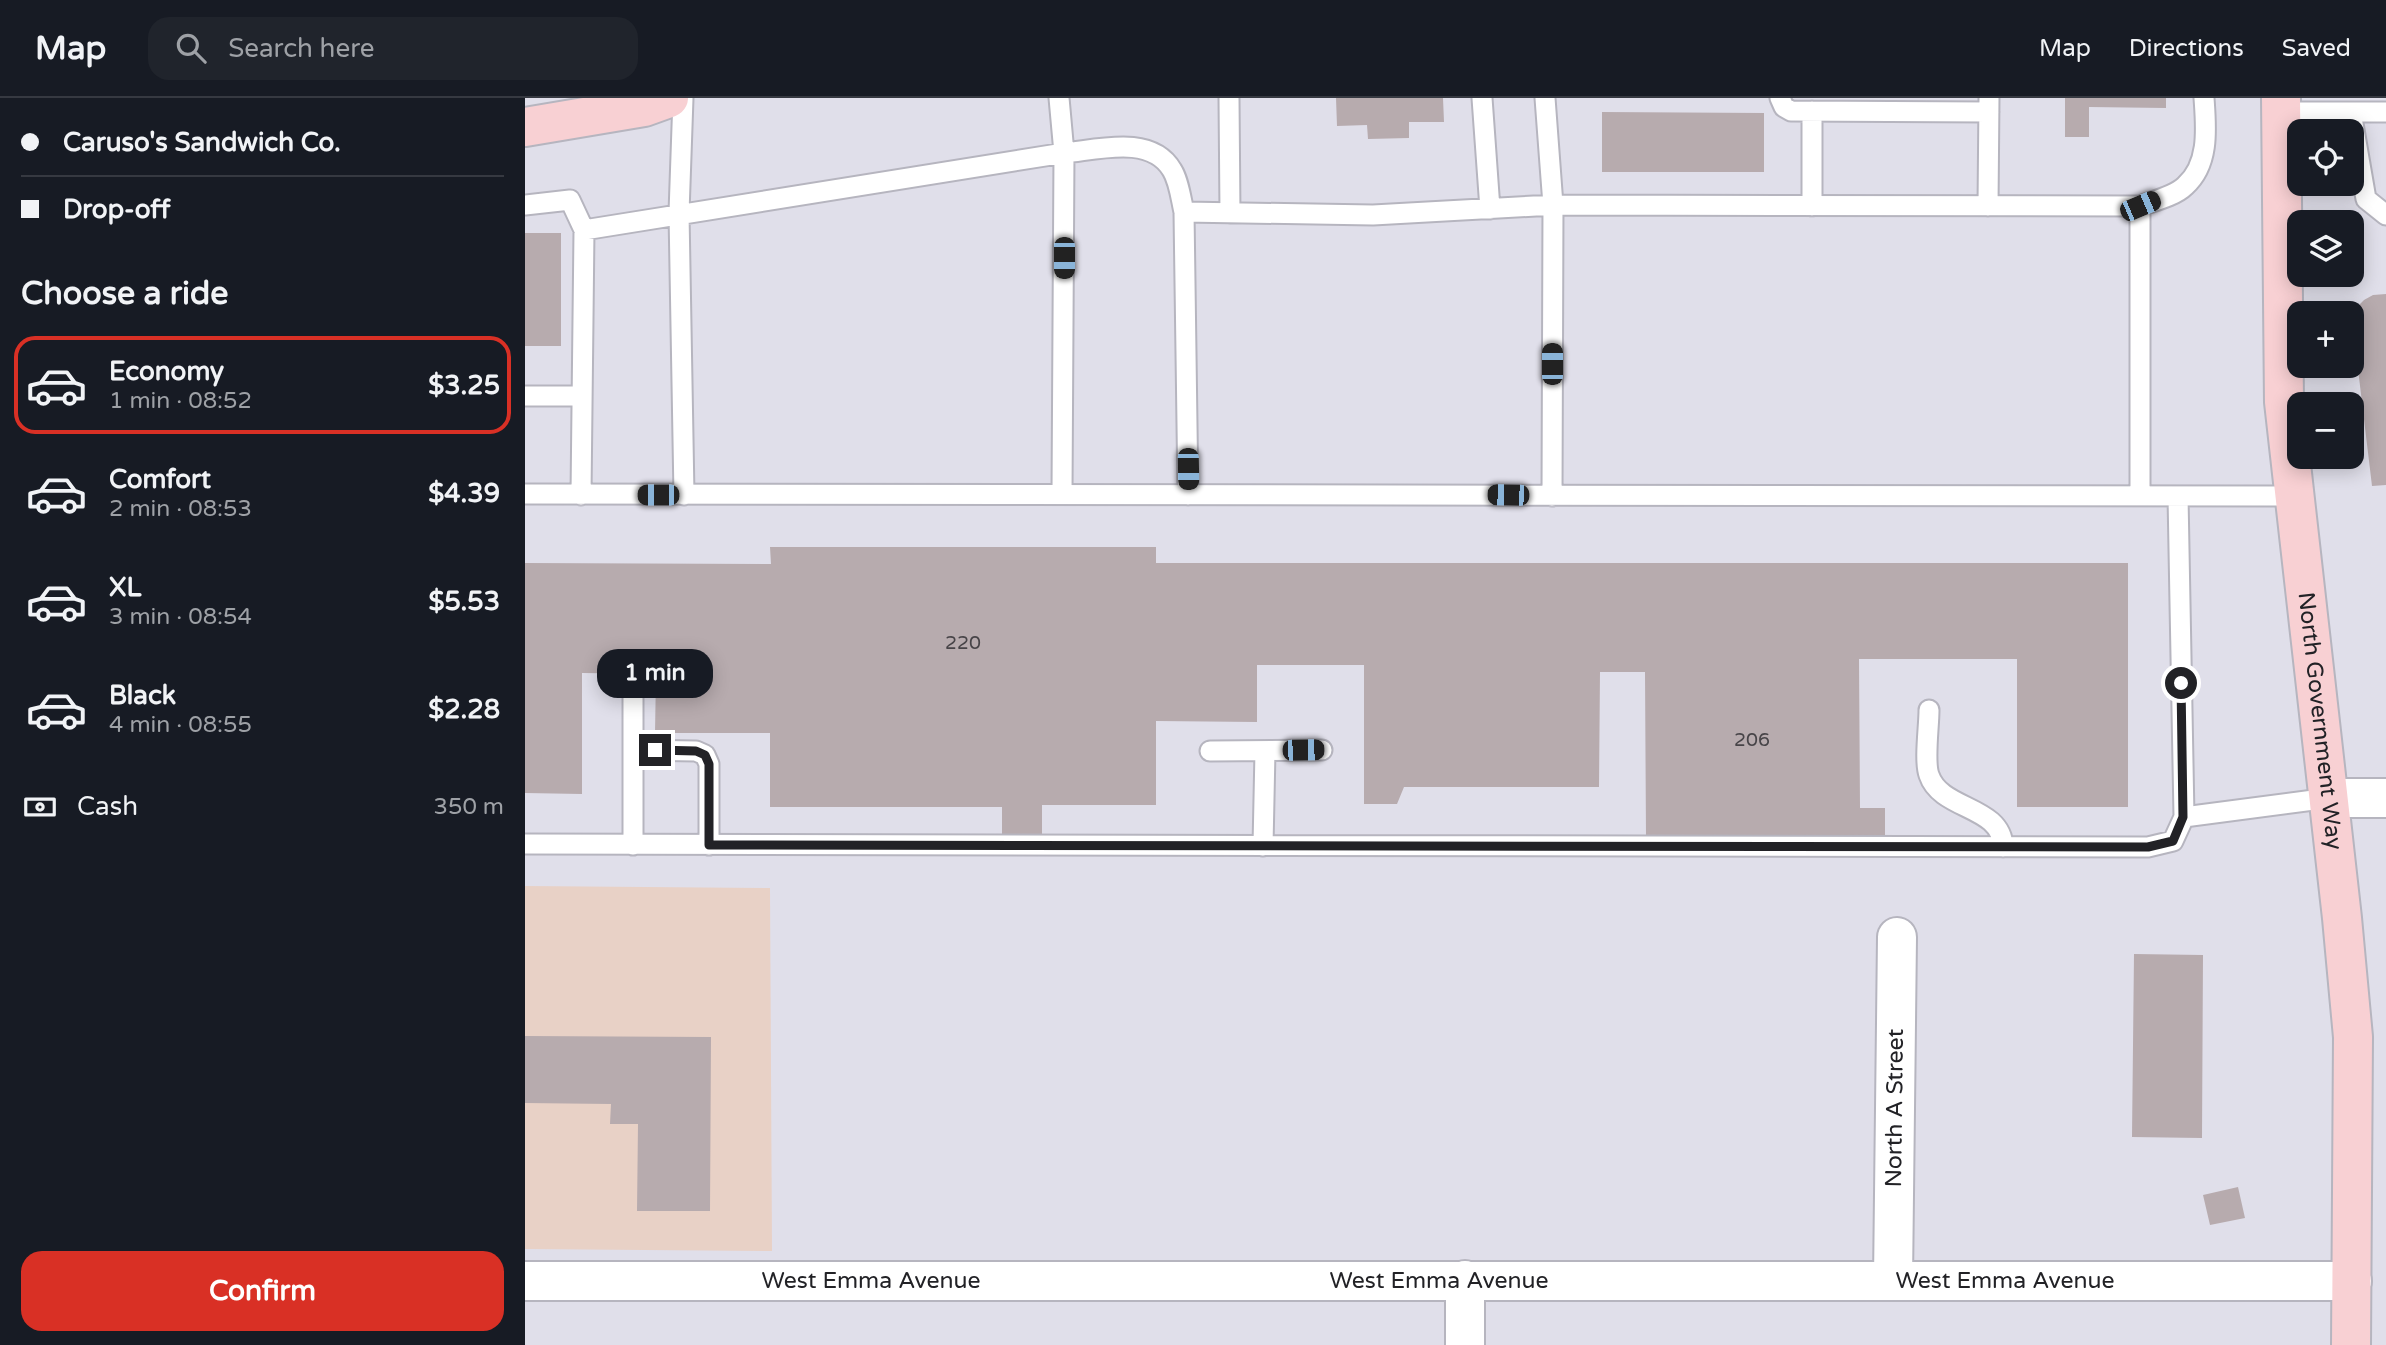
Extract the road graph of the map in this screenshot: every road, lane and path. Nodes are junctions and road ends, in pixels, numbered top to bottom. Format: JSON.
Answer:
{"nodes":[{"id":1,"x":669,"y":98,"type":"edge"},
{"id":2,"x":683,"y":98,"type":"edge"},
{"id":3,"x":1059,"y":98,"type":"edge"},
{"id":4,"x":1229,"y":98,"type":"edge"},
{"id":5,"x":1482,"y":98,"type":"edge"},
{"id":6,"x":1545,"y":98,"type":"edge"},
{"id":7,"x":1780,"y":98,"type":"edge"},
{"id":8,"x":2204,"y":98,"type":"edge"},
{"id":9,"x":1989,"y":105,"type":"edge"},
{"id":10,"x":2281,"y":105,"type":"edge"},
{"id":11,"x":1812,"y":111,"type":"junction"},
{"id":12,"x":2351,"y":112,"type":"junction"},
{"id":13,"x":2386,"y":112,"type":"edge"},
{"id":14,"x":525,"y":127,"type":"edge"},
{"id":15,"x":1064,"y":153,"type":"junction"},
{"id":16,"x":525,"y":205,"type":"edge"},
{"id":17,"x":1553,"y":205,"type":"junction"},
{"id":18,"x":1812,"y":206,"type":"junction"},
{"id":19,"x":1989,"y":206,"type":"junction"},
{"id":20,"x":2140,"y":206,"type":"junction"},
{"id":21,"x":1490,"y":209,"type":"junction"},
{"id":22,"x":1184,"y":212,"type":"junction"},
{"id":23,"x":1230,"y":212,"type":"junction"},
{"id":24,"x":680,"y":213,"type":"junction"},
{"id":25,"x":2386,"y":215,"type":"edge"},
{"id":26,"x":584,"y":230,"type":"junction"},
{"id":27,"x":525,"y":396,"type":"edge"},
{"id":28,"x":582,"y":396,"type":"junction"},
{"id":29,"x":525,"y":494,"type":"edge"},
{"id":30,"x":1062,"y":494,"type":"junction"},
{"id":31,"x":581,"y":495,"type":"junction"},
{"id":32,"x":684,"y":495,"type":"junction"},
{"id":33,"x":1188,"y":495,"type":"junction"},
{"id":34,"x":1552,"y":496,"type":"junction"},
{"id":35,"x":2140,"y":496,"type":"junction"},
{"id":36,"x":2178,"y":496,"type":"junction"},
{"id":37,"x":2294,"y":496,"type":"junction"},
{"id":38,"x":633,"y":692,"type":"dead end"},
{"id":39,"x":1929,"y":710,"type":"dead end"},
{"id":40,"x":633,"y":750,"type":"junction"},
{"id":41,"x":1322,"y":750,"type":"dead end"},
{"id":42,"x":1210,"y":751,"type":"dead end"},
{"id":43,"x":1265,"y":751,"type":"junction"},
{"id":44,"x":2329,"y":798,"type":"junction"},
{"id":45,"x":2386,"y":798,"type":"edge"},
{"id":46,"x":2183,"y":817,"type":"junction"},
{"id":47,"x":525,"y":844,"type":"edge"},
{"id":48,"x":633,"y":845,"type":"junction"},
{"id":49,"x":709,"y":845,"type":"junction"},
{"id":50,"x":1263,"y":846,"type":"junction"},
{"id":51,"x":2003,"y":847,"type":"junction"},
{"id":52,"x":1897,"y":937,"type":"dead end"},
{"id":53,"x":1465,"y":1280,"type":"junction"},
{"id":54,"x":1892,"y":1280,"type":"junction"},
{"id":55,"x":525,"y":1281,"type":"edge"},
{"id":56,"x":2352,"y":1281,"type":"junction"},
{"id":57,"x":1465,"y":1345,"type":"edge"},
{"id":58,"x":2351,"y":1345,"type":"edge"}],
"edges":[{"from":1,"to":14,"type":"main road"},
{"from":2,"to":24,"type":"lane"},
{"from":3,"to":15,"type":"lane"},
{"from":4,"to":23,"type":"lane"},
{"from":5,"to":21,"type":"lane"},
{"from":6,"to":17,"type":"lane"},
{"from":7,"to":11,"type":"lane"},
{"from":8,"to":20,"type":"lane"},
{"from":9,"to":11,"type":"lane"},
{"from":9,"to":19,"type":"lane"},
{"from":10,"to":12,"type":"lane"},
{"from":10,"to":37,"type":"main road","name":"North Government Way"},
{"from":11,"to":18,"type":"lane"},
{"from":12,"to":13,"type":"lane"},
{"from":12,"to":25,"type":"lane"},
{"from":15,"to":22,"type":"lane"},
{"from":15,"to":24,"type":"lane"},
{"from":15,"to":30,"type":"lane"},
{"from":16,"to":26,"type":"lane"},
{"from":17,"to":18,"type":"lane"},
{"from":17,"to":21,"type":"lane"},
{"from":17,"to":34,"type":"lane"},
{"from":18,"to":19,"type":"lane"},
{"from":19,"to":20,"type":"lane"},
{"from":20,"to":35,"type":"lane"},
{"from":21,"to":23,"type":"lane"},
{"from":22,"to":23,"type":"lane"},
{"from":22,"to":33,"type":"lane"},
{"from":24,"to":26,"type":"lane"},
{"from":24,"to":32,"type":"lane"},
{"from":26,"to":28,"type":"lane"},
{"from":27,"to":28,"type":"lane"},
{"from":28,"to":31,"type":"lane"},
{"from":29,"to":31,"type":"lane"},
{"from":30,"to":32,"type":"lane"},
{"from":30,"to":33,"type":"lane"},
{"from":31,"to":32,"type":"lane"},
{"from":33,"to":34,"type":"lane"},
{"from":34,"to":35,"type":"lane"},
{"from":35,"to":36,"type":"lane"},
{"from":36,"to":37,"type":"lane"},
{"from":36,"to":46,"type":"lane"},
{"from":37,"to":44,"type":"main road","name":"North Government Way"},
{"from":38,"to":40,"type":"lane"},
{"from":39,"to":51,"type":"lane"},
{"from":40,"to":48,"type":"lane"},
{"from":40,"to":49,"type":"lane"},
{"from":41,"to":43,"type":"lane"},
{"from":42,"to":43,"type":"lane"},
{"from":43,"to":50,"type":"lane"},
{"from":44,"to":45,"type":"street"},
{"from":44,"to":46,"type":"lane"},
{"from":44,"to":56,"type":"main road","name":"North Government Way"},
{"from":46,"to":51,"type":"lane"},
{"from":47,"to":48,"type":"lane"},
{"from":48,"to":49,"type":"lane"},
{"from":49,"to":50,"type":"lane"},
{"from":50,"to":51,"type":"lane"},
{"from":52,"to":54,"type":"street","name":"North A Street"},
{"from":53,"to":54,"type":"street","name":"West Emma Avenue"},
{"from":53,"to":55,"type":"street","name":"West Emma Avenue"},
{"from":53,"to":57,"type":"street"},
{"from":54,"to":56,"type":"street","name":"West Emma Avenue"},
{"from":56,"to":58,"type":"main road","name":"North Government Way"}]}
